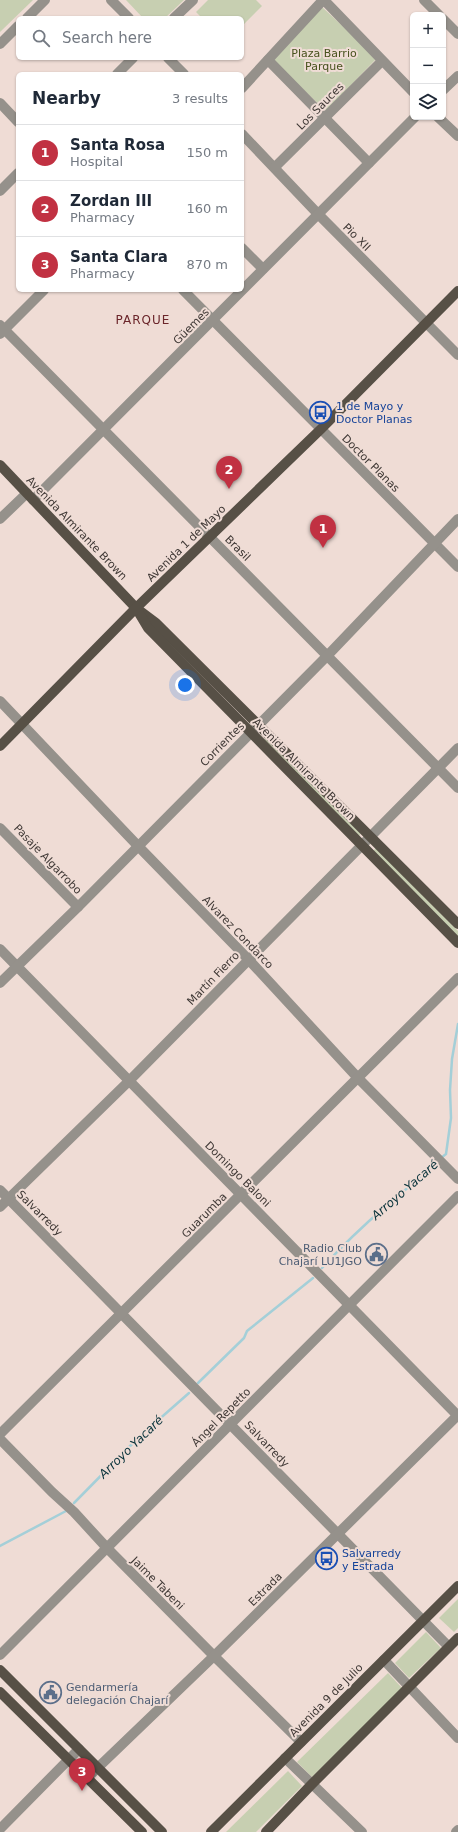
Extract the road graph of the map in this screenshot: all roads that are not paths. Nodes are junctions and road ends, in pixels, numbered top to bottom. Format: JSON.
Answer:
{"nodes":[{"id":1,"x":45,"y":0,"type":"edge"},
{"id":2,"x":111,"y":0,"type":"edge"},
{"id":3,"x":193,"y":0,"type":"edge"},
{"id":4,"x":324,"y":0,"type":"edge"},
{"id":5,"x":424,"y":0,"type":"edge"},
{"id":6,"x":436,"y":12,"type":"edge"},
{"id":7,"x":28,"y":16,"type":"edge"},
{"id":8,"x":127,"y":16,"type":"edge"},
{"id":9,"x":176,"y":16,"type":"edge"},
{"id":10,"x":446,"y":22,"type":"edge"},
{"id":11,"x":16,"y":28,"type":"edge"},
{"id":12,"x":458,"y":34,"type":"edge"},
{"id":13,"x":0,"y":44,"type":"edge"},
{"id":14,"x":131,"y":60,"type":"edge"},
{"id":15,"x":170,"y":60,"type":"edge"},
{"id":16,"x":268,"y":60,"type":"junction"},
{"id":17,"x":382,"y":61,"type":"junction"},
{"id":18,"x":119,"y":72,"type":"edge"},
{"id":19,"x":182,"y":72,"type":"edge"},
{"id":20,"x":458,"y":76,"type":"edge"},
{"id":21,"x":244,"y":86,"type":"edge"},
{"id":22,"x":446,"y":87,"type":"edge"},
{"id":23,"x":410,"y":89,"type":"edge"},
{"id":24,"x":0,"y":103,"type":"edge"},
{"id":25,"x":326,"y":118,"type":"junction"},
{"id":26,"x":16,"y":120,"type":"edge"},
{"id":27,"x":413,"y":120,"type":"edge"},
{"id":28,"x":441,"y":120,"type":"edge"},
{"id":29,"x":244,"y":136,"type":"edge"},
{"id":30,"x":458,"y":136,"type":"edge"},
{"id":31,"x":369,"y":163,"type":"junction"},
{"id":32,"x":275,"y":167,"type":"junction"},
{"id":33,"x":16,"y":175,"type":"edge"},
{"id":34,"x":0,"y":191,"type":"edge"},
{"id":35,"x":318,"y":214,"type":"junction"},
{"id":36,"x":244,"y":250,"type":"edge"},
{"id":37,"x":263,"y":270,"type":"junction"},
{"id":38,"x":244,"y":290,"type":"edge"},
{"id":39,"x":458,"y":291,"type":"edge"},
{"id":40,"x":42,"y":292,"type":"edge"},
{"id":41,"x":185,"y":292,"type":"edge"},
{"id":42,"x":242,"y":292,"type":"edge"},
{"id":43,"x":214,"y":321,"type":"junction"},
{"id":44,"x":426,"y":322,"type":"junction"},
{"id":45,"x":2,"y":329,"type":"edge"},
{"id":46,"x":458,"y":354,"type":"edge"},
{"id":47,"x":321,"y":429,"type":"junction"},
{"id":48,"x":103,"y":430,"type":"junction"},
{"id":49,"x":0,"y":465,"type":"edge"},
{"id":50,"x":30,"y":496,"type":"junction"},
{"id":51,"x":0,"y":519,"type":"edge"},
{"id":52,"x":458,"y":519,"type":"edge"},
{"id":53,"x":210,"y":537,"type":"junction"},
{"id":54,"x":434,"y":543,"type":"junction"},
{"id":55,"x":458,"y":567,"type":"edge"},
{"id":56,"x":136,"y":608,"type":"junction"},
{"id":57,"x":327,"y":656,"type":"junction"},
{"id":58,"x":0,"y":701,"type":"edge"},
{"id":59,"x":22,"y":724,"type":"junction"},
{"id":60,"x":254,"y":728,"type":"junction"},
{"id":61,"x":0,"y":746,"type":"edge"},
{"id":62,"x":458,"y":748,"type":"edge"},
{"id":63,"x":438,"y":768,"type":"junction"},
{"id":64,"x":458,"y":788,"type":"edge"},
{"id":65,"x":0,"y":828,"type":"edge"},
{"id":66,"x":370,"y":836,"type":"junction"},
{"id":67,"x":362,"y":844,"type":"junction"},
{"id":68,"x":138,"y":846,"type":"junction"},
{"id":69,"x":78,"y":907,"type":"junction"},
{"id":70,"x":458,"y":924,"type":"edge"},
{"id":71,"x":458,"y":943,"type":"edge"},
{"id":72,"x":0,"y":949,"type":"edge"},
{"id":73,"x":248,"y":959,"type":"junction"},
{"id":74,"x":17,"y":966,"type":"junction"},
{"id":75,"x":458,"y":978,"type":"edge"},
{"id":76,"x":0,"y":983,"type":"edge"},
{"id":77,"x":358,"y":1078,"type":"junction"},
{"id":78,"x":129,"y":1081,"type":"junction"},
{"id":79,"x":458,"y":1179,"type":"edge"},
{"id":80,"x":0,"y":1190,"type":"edge"},
{"id":81,"x":241,"y":1195,"type":"junction"},
{"id":82,"x":458,"y":1196,"type":"edge"},
{"id":83,"x":8,"y":1199,"type":"junction"},
{"id":84,"x":0,"y":1207,"type":"edge"},
{"id":85,"x":350,"y":1305,"type":"junction"},
{"id":86,"x":122,"y":1313,"type":"junction"},
{"id":87,"x":458,"y":1416,"type":"edge"},
{"id":88,"x":231,"y":1424,"type":"junction"},
{"id":89,"x":0,"y":1434,"type":"edge"},
{"id":90,"x":0,"y":1439,"type":"edge"},
{"id":91,"x":338,"y":1534,"type":"junction"},
{"id":92,"x":107,"y":1548,"type":"junction"},
{"id":93,"x":458,"y":1586,"type":"edge"},
{"id":94,"x":423,"y":1620,"type":"junction"},
{"id":95,"x":458,"y":1638,"type":"edge"},
{"id":96,"x":449,"y":1647,"type":"junction"},
{"id":97,"x":0,"y":1655,"type":"edge"},
{"id":98,"x":214,"y":1656,"type":"junction"},
{"id":99,"x":384,"y":1660,"type":"junction"},
{"id":100,"x":0,"y":1670,"type":"edge"},
{"id":101,"x":408,"y":1688,"type":"junction"},
{"id":102,"x":0,"y":1692,"type":"edge"},
{"id":103,"x":458,"y":1738,"type":"edge"},
{"id":104,"x":302,"y":1742,"type":"junction"},
{"id":105,"x":79,"y":1749,"type":"junction"},
{"id":106,"x":285,"y":1758,"type":"junction"},
{"id":107,"x":69,"y":1760,"type":"junction"},
{"id":108,"x":98,"y":1769,"type":"junction"},
{"id":109,"x":87,"y":1778,"type":"junction"},
{"id":110,"x":312,"y":1784,"type":"junction"},
{"id":111,"x":0,"y":1829,"type":"edge"},
{"id":112,"x":458,"y":1830,"type":"edge"},
{"id":113,"x":142,"y":1832,"type":"edge"},
{"id":114,"x":162,"y":1832,"type":"edge"},
{"id":115,"x":212,"y":1832,"type":"edge"},
{"id":116,"x":266,"y":1832,"type":"edge"},
{"id":117,"x":362,"y":1832,"type":"edge"},
{"id":118,"x":456,"y":1832,"type":"edge"}],
"edges":[{"from":1,"to":7,"type":"street"},
{"from":2,"to":8,"type":"street"},
{"from":3,"to":9,"type":"street"},
{"from":4,"to":16,"type":"street"},
{"from":4,"to":17,"type":"street"},
{"from":5,"to":6,"type":"street"},
{"from":10,"to":12,"type":"street"},
{"from":11,"to":13,"type":"street"},
{"from":14,"to":18,"type":"street"},
{"from":15,"to":19,"type":"street"},
{"from":16,"to":21,"type":"street"},
{"from":16,"to":25,"type":"street"},
{"from":17,"to":23,"type":"street"},
{"from":17,"to":25,"type":"street","name":"Los Sauces"},
{"from":20,"to":22,"type":"street"},
{"from":24,"to":26,"type":"street"},
{"from":25,"to":31,"type":"street"},
{"from":25,"to":32,"type":"street","name":"Los Sauces"},
{"from":27,"to":31,"type":"street","name":"Güemes"},
{"from":28,"to":30,"type":"street"},
{"from":29,"to":32,"type":"street","name":"Pio XII"},
{"from":31,"to":35,"type":"street","name":"Güemes"},
{"from":32,"to":35,"type":"street","name":"Pio XII"},
{"from":33,"to":34,"type":"street"},
{"from":35,"to":37,"type":"street","name":"Güemes"},
{"from":35,"to":44,"type":"street","name":"Pio XII"},
{"from":36,"to":37,"type":"street"},
{"from":37,"to":38,"type":"street","name":"Güemes"},
{"from":39,"to":44,"type":"main road","name":"Avenida 1 de Mayo"},
{"from":40,"to":45,"type":"street"},
{"from":41,"to":43,"type":"street","name":"Doctor Planas"},
{"from":42,"to":43,"type":"street","name":"Güemes"},
{"from":43,"to":47,"type":"street","name":"Doctor Planas"},
{"from":43,"to":48,"type":"street","name":"Güemes"},
{"from":44,"to":46,"type":"street","name":"Pio XII"},
{"from":44,"to":47,"type":"main road","name":"Avenida 1 de Mayo"},
{"from":45,"to":48,"type":"street","name":"Brasil"},
{"from":47,"to":53,"type":"main road","name":"Avenida 1 de Mayo"},
{"from":47,"to":54,"type":"street","name":"Doctor Planas"},
{"from":48,"to":50,"type":"street","name":"Güemes"},
{"from":48,"to":53,"type":"street","name":"Brasil"},
{"from":49,"to":50,"type":"main road","name":"Avenida Almirante Brown"},
{"from":50,"to":51,"type":"street","name":"Güemes"},
{"from":50,"to":56,"type":"main road","name":"Avenida Almirante Brown"},
{"from":52,"to":54,"type":"street","name":"Corrientes"},
{"from":53,"to":56,"type":"main road","name":"Avenida 1 de Mayo"},
{"from":53,"to":57,"type":"street","name":"Brasil"},
{"from":54,"to":55,"type":"street","name":"Doctor Planas"},
{"from":54,"to":57,"type":"street","name":"Corrientes"},
{"from":56,"to":59,"type":"main road","name":"Avenida 1 de Mayo"},
{"from":56,"to":60,"type":"main road","name":"Avenida Almirante Brown"},
{"from":57,"to":60,"type":"street","name":"Corrientes"},
{"from":57,"to":63,"type":"street","name":"Brasil"},
{"from":58,"to":59,"type":"street","name":"Alvarez Condarco"},
{"from":59,"to":61,"type":"main road","name":"Avenida 1 de Mayo"},
{"from":59,"to":68,"type":"street","name":"Alvarez Condarco"},
{"from":60,"to":66,"type":"main road","name":"Avenida Almirante Brown"},
{"from":60,"to":67,"type":"main road","name":"Avenida Almirante Brown"},
{"from":60,"to":68,"type":"street","name":"Corrientes"},
{"from":62,"to":63,"type":"street","name":"Martín Fierro"},
{"from":63,"to":64,"type":"street","name":"Brasil"},
{"from":63,"to":66,"type":"street","name":"Martín Fierro"},
{"from":65,"to":69,"type":"street","name":"Pasaje Algarrobo"},
{"from":66,"to":67,"type":"street","name":"Martín Fierro"},
{"from":66,"to":70,"type":"main road","name":"Avenida Almirante Brown"},
{"from":67,"to":71,"type":"main road","name":"Avenida Almirante Brown"},
{"from":67,"to":73,"type":"street","name":"Martín Fierro"},
{"from":68,"to":69,"type":"street","name":"Corrientes"},
{"from":68,"to":73,"type":"street","name":"Alvarez Condarco"},
{"from":69,"to":74,"type":"street","name":"Corrientes"},
{"from":72,"to":74,"type":"street","name":"Domingo Baloni"},
{"from":73,"to":77,"type":"street","name":"Alvarez Condarco"},
{"from":73,"to":78,"type":"street","name":"Martín Fierro"},
{"from":74,"to":76,"type":"street","name":"Corrientes"},
{"from":74,"to":78,"type":"street","name":"Domingo Baloni"},
{"from":75,"to":77,"type":"street","name":"Guarumba"},
{"from":77,"to":79,"type":"street","name":"Alvarez Condarco"},
{"from":77,"to":81,"type":"street","name":"Guarumba"},
{"from":78,"to":81,"type":"street","name":"Domingo Baloni"},
{"from":78,"to":83,"type":"street","name":"Martín Fierro"},
{"from":80,"to":83,"type":"street","name":"Salvarredy"},
{"from":81,"to":85,"type":"street","name":"Domingo Baloni"},
{"from":81,"to":86,"type":"street","name":"Guarumba"},
{"from":82,"to":85,"type":"street","name":"Ángel Repetto"},
{"from":83,"to":84,"type":"street","name":"Martín Fierro"},
{"from":83,"to":86,"type":"street","name":"Salvarredy"},
{"from":85,"to":87,"type":"street","name":"Domingo Baloni"},
{"from":85,"to":88,"type":"street","name":"Ángel Repetto"},
{"from":86,"to":88,"type":"street","name":"Salvarredy"},
{"from":86,"to":89,"type":"street","name":"Guarumba"},
{"from":87,"to":91,"type":"street","name":"Estrada"},
{"from":88,"to":91,"type":"street","name":"Salvarredy"},
{"from":88,"to":92,"type":"street","name":"Ángel Repetto"},
{"from":90,"to":92,"type":"street","name":"Jaime Tabeni"},
{"from":91,"to":94,"type":"street","name":"Salvarredy"},
{"from":91,"to":98,"type":"street","name":"Estrada"},
{"from":92,"to":97,"type":"street","name":"Ángel Repetto"},
{"from":92,"to":98,"type":"street","name":"Jaime Tabeni"},
{"from":93,"to":94,"type":"main road","name":"Avenida 9 de Julio"},
{"from":94,"to":96,"type":"street","name":"Salvarredy"},
{"from":94,"to":99,"type":"main road","name":"Avenida 9 de Julio"},
{"from":95,"to":96,"type":"main road"},
{"from":96,"to":101,"type":"main road"},
{"from":98,"to":104,"type":"street","name":"Jaime Tabeni"},
{"from":98,"to":108,"type":"street","name":"Estrada"},
{"from":99,"to":101,"type":"street"},
{"from":99,"to":104,"type":"main road","name":"Avenida 9 de Julio"},
{"from":100,"to":105,"type":"main road"},
{"from":101,"to":103,"type":"street"},
{"from":101,"to":110,"type":"main road"},
{"from":102,"to":107,"type":"main road"},
{"from":104,"to":106,"type":"main road","name":"Avenida 9 de Julio"},
{"from":105,"to":107,"type":"street"},
{"from":105,"to":108,"type":"main road"},
{"from":106,"to":110,"type":"street"},
{"from":106,"to":115,"type":"main road","name":"Avenida 9 de Julio"},
{"from":107,"to":109,"type":"main road"},
{"from":107,"to":111,"type":"street"},
{"from":108,"to":109,"type":"street","name":"Estrada"},
{"from":108,"to":114,"type":"main road"},
{"from":109,"to":113,"type":"main road"},
{"from":110,"to":116,"type":"main road"},
{"from":110,"to":117,"type":"street"},
{"from":112,"to":118,"type":"street"}]}
